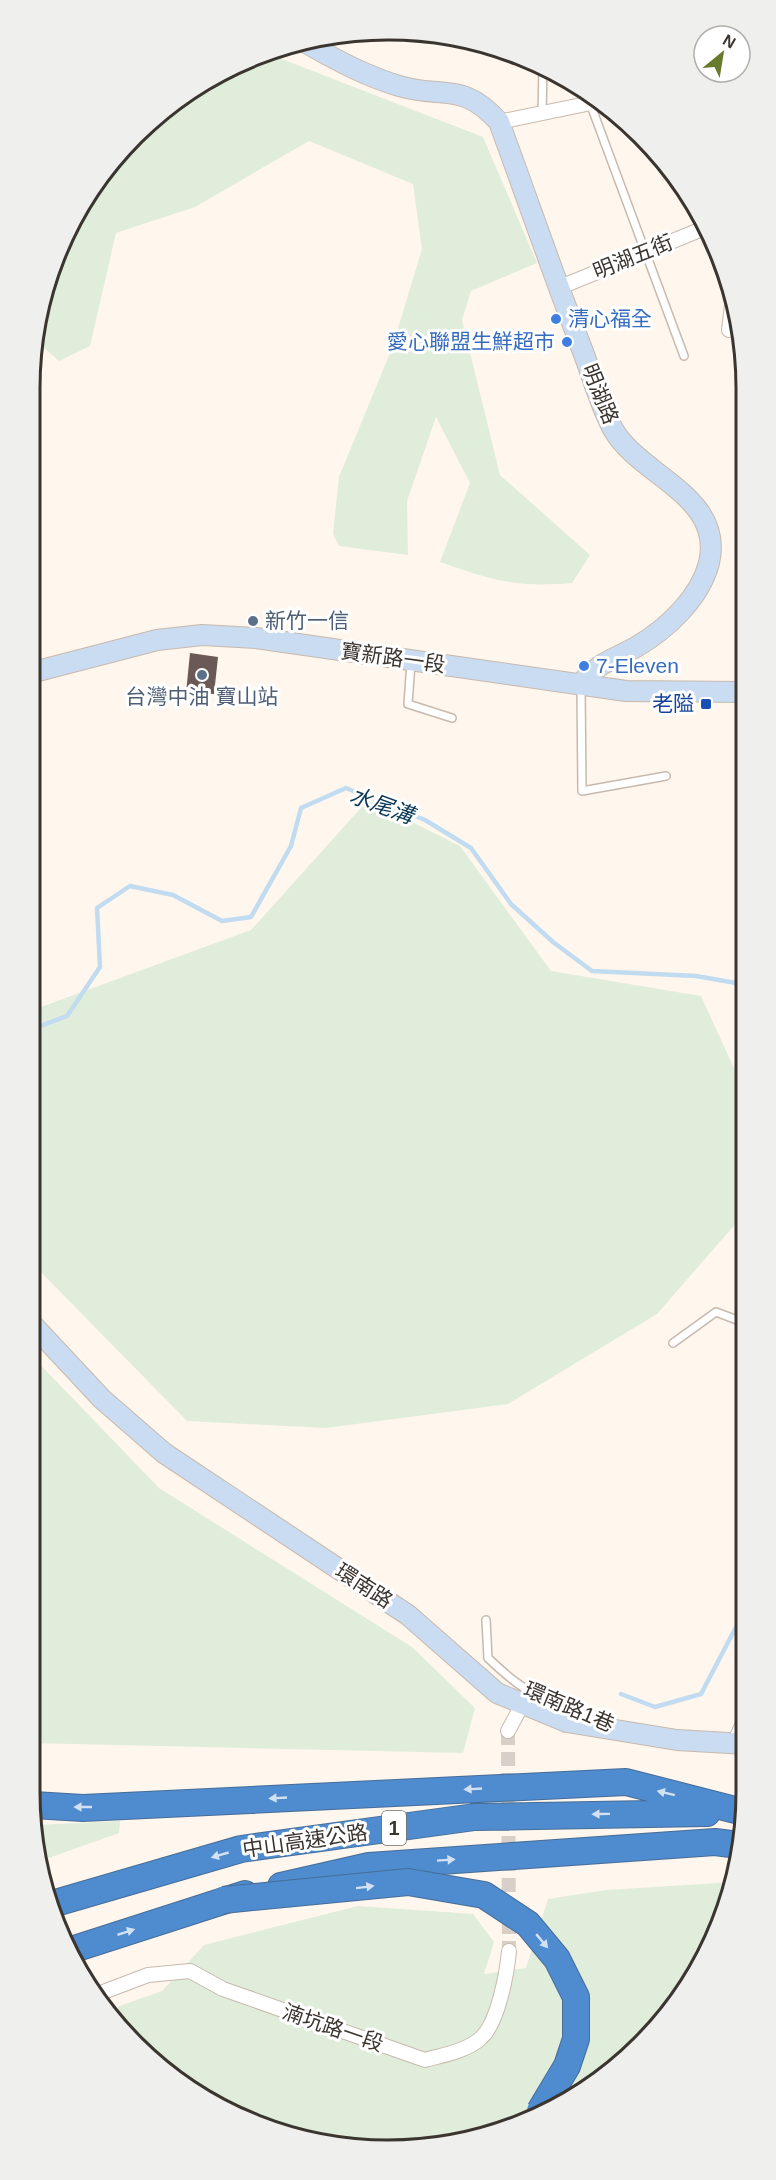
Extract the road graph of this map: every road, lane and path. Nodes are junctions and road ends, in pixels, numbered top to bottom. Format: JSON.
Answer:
{"nodes":[{"id":1,"x":315,"y":48,"type":"edge"},
{"id":2,"x":543,"y":76,"type":"edge"},
{"id":3,"x":587,"y":103,"type":"edge"},
{"id":4,"x":595,"y":109,"type":"edge"},
{"id":5,"x":542,"y":113,"type":"junction"},
{"id":6,"x":499,"y":122,"type":"junction"},
{"id":7,"x":698,"y":231,"type":"edge"},
{"id":8,"x":646,"y":252,"type":"junction"},
{"id":9,"x":558,"y":288,"type":"junction"},
{"id":10,"x":730,"y":324,"type":"edge"},
{"id":11,"x":729,"y":330,"type":"dead end"},
{"id":12,"x":684,"y":356,"type":"dead end"},
{"id":13,"x":411,"y":660,"type":"junction"},
{"id":14,"x":40,"y":670,"type":"edge"},
{"id":15,"x":581,"y":684,"type":"junction"},
{"id":16,"x":736,"y":692,"type":"edge"},
{"id":17,"x":452,"y":718,"type":"dead end"},
{"id":18,"x":666,"y":776,"type":"dead end"},
{"id":19,"x":736,"y":1320,"type":"edge"},
{"id":20,"x":40,"y":1333,"type":"edge"},
{"id":21,"x":674,"y":1342,"type":"dead end"},
{"id":22,"x":486,"y":1620,"type":"dead end"},
{"id":23,"x":522,"y":1705,"type":"junction"},
{"id":24,"x":508,"y":1731,"type":"tunnel mouth"},
{"id":25,"x":626,"y":1732,"type":"junction"},
{"id":26,"x":736,"y":1744,"type":"edge"},
{"id":27,"x":41,"y":1805,"type":"edge"},
{"id":28,"x":735,"y":1810,"type":"edge"},
{"id":29,"x":735,"y":1812,"type":"edge"},
{"id":30,"x":732,"y":1844,"type":"edge"},
{"id":31,"x":223,"y":1899,"type":"junction"},
{"id":32,"x":58,"y":1902,"type":"edge"},
{"id":33,"x":77,"y":1948,"type":"edge"},
{"id":34,"x":509,"y":1951,"type":"tunnel mouth"},
{"id":35,"x":104,"y":1992,"type":"edge"},
{"id":36,"x":545,"y":2102,"type":"edge"}],
"edges":[{"from":1,"to":6,"type":"street","name":"明湖路"},
{"from":2,"to":5,"type":"lane"},
{"from":3,"to":5,"type":"street"},
{"from":4,"to":8,"type":"lane"},
{"from":5,"to":6,"type":"street"},
{"from":6,"to":9,"type":"street","name":"明湖路"},
{"from":7,"to":8,"type":"street","name":"明湖五街"},
{"from":8,"to":9,"type":"street","name":"明湖五街"},
{"from":8,"to":12,"type":"lane"},
{"from":9,"to":15,"type":"street","name":"明湖路"},
{"from":10,"to":11,"type":"street"},
{"from":13,"to":14,"type":"street","name":"寶新路一段"},
{"from":13,"to":15,"type":"street","name":"寶新路一段"},
{"from":13,"to":17,"type":"lane"},
{"from":15,"to":16,"type":"street","name":"寶新路一段"},
{"from":15,"to":18,"type":"lane"},
{"from":19,"to":21,"type":"lane"},
{"from":20,"to":23,"type":"street","name":"環南路"},
{"from":22,"to":25,"type":"lane","name":"環南路1巷"},
{"from":23,"to":24,"type":"street"},
{"from":23,"to":25,"type":"street","name":"環南路"},
{"from":25,"to":26,"type":"street","name":"環南路"},
{"from":28,"to":27,"type":"highway","one_way":true},
{"from":29,"to":32,"type":"highway","name":"中山高速公路","number":"1","one_way":true},
{"from":31,"to":30,"type":"highway","name":"中山高速公路","number":"1","one_way":true},
{"from":33,"to":31,"type":"highway","name":"中山高速公路","number":"1","one_way":true},
{"from":31,"to":36,"type":"highway","one_way":true,"bridge":true},
{"from":34,"to":35,"type":"street","name":"湳坑路一段"}]}
